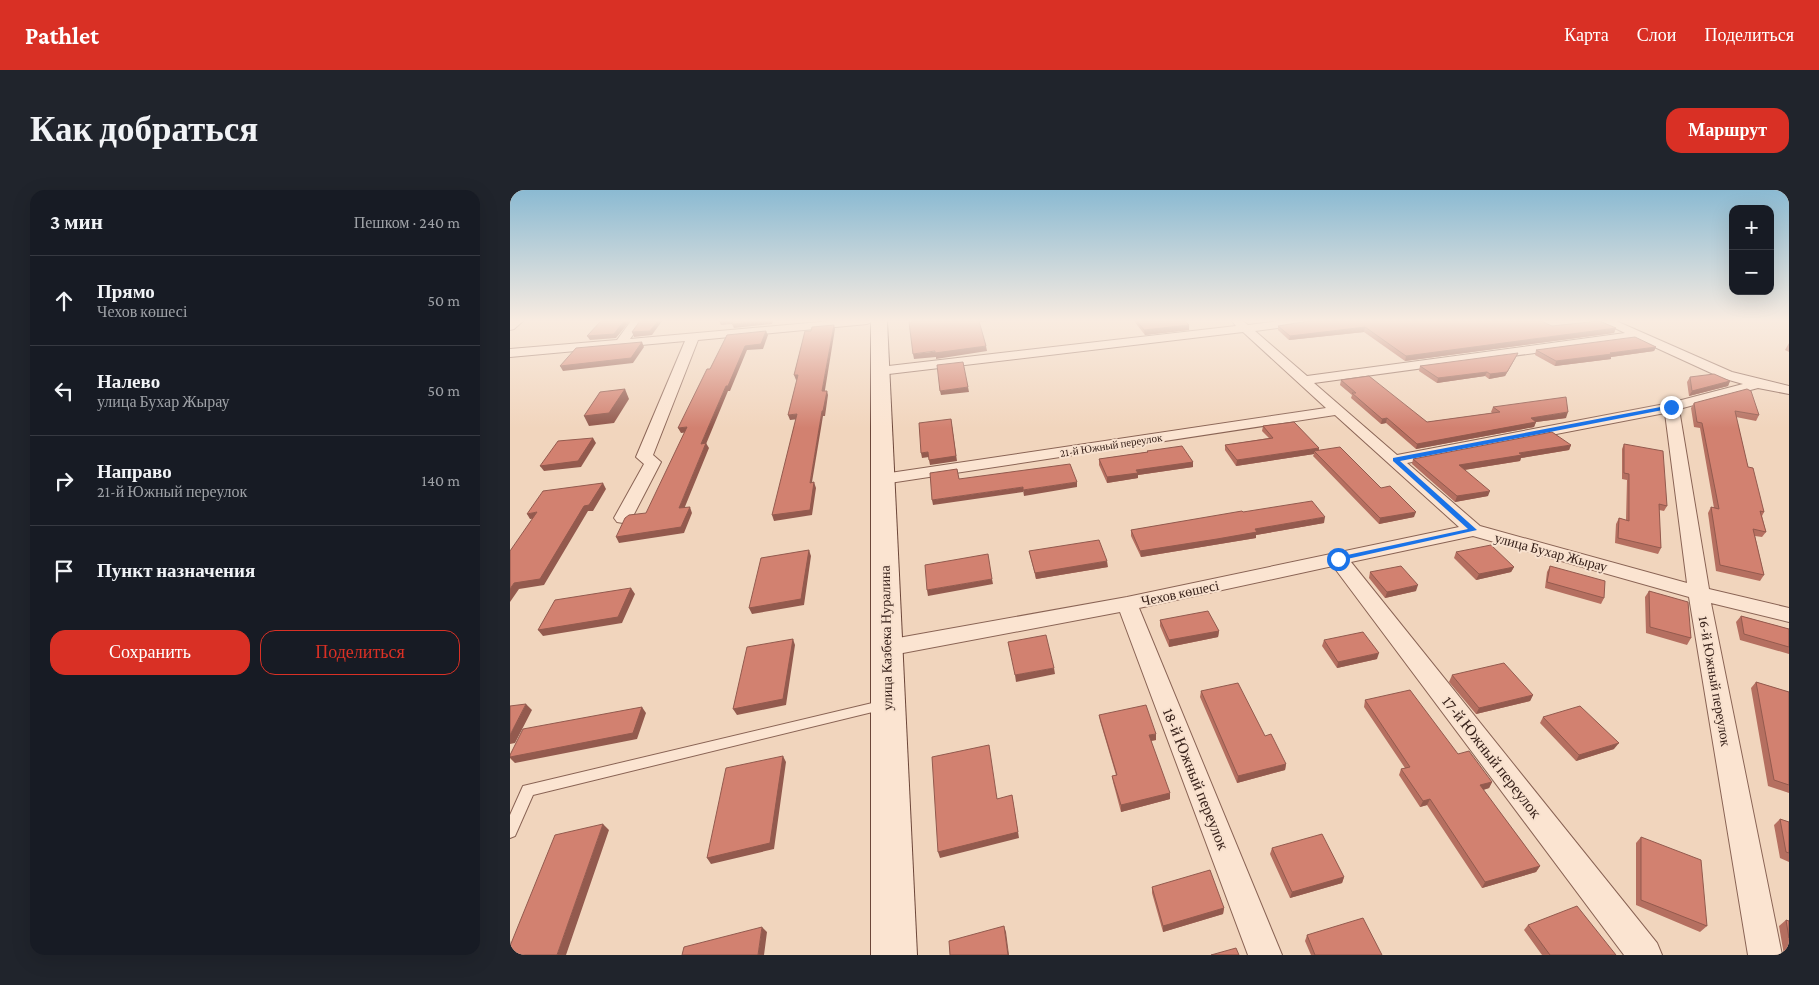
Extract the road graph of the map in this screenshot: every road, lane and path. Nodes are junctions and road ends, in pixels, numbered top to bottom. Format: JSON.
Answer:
{"nodes":[{"id":1,"x":685,"y":357,"type":"edge"},
{"id":2,"x":880,"y":357,"type":"edge"},
{"id":3,"x":990,"y":357,"type":"edge"},
{"id":4,"x":1278,"y":357,"type":"edge"},
{"id":5,"x":1477,"y":357,"type":"edge"},
{"id":6,"x":1686,"y":357,"type":"edge"},
{"id":7,"x":880,"y":371,"type":"junction"},
{"id":8,"x":1304,"y":380,"type":"junction"},
{"id":9,"x":1758,"y":384,"type":"junction"},
{"id":10,"x":1789,"y":390,"type":"edge"},
{"id":11,"x":1671,"y":407,"type":"junction"},
{"id":12,"x":1339,"y":410,"type":"junction"},
{"id":13,"x":1395,"y":460,"type":"junction"},
{"id":14,"x":883,"y":479,"type":"junction"},
{"id":15,"x":623,"y":518,"type":"edge"},
{"id":16,"x":1473,"y":530,"type":"junction"},
{"id":17,"x":1338,"y":559,"type":"junction"},
{"id":18,"x":1699,"y":593,"type":"junction"},
{"id":19,"x":1127,"y":604,"type":"junction"},
{"id":20,"x":1789,"y":615,"type":"edge"},
{"id":21,"x":887,"y":648,"type":"junction"},
{"id":22,"x":888,"y":704,"type":"junction"},
{"id":23,"x":510,"y":831,"type":"edge"},
{"id":24,"x":894,"y":955,"type":"edge"},
{"id":25,"x":1265,"y":955,"type":"edge"},
{"id":26,"x":1645,"y":955,"type":"edge"},
{"id":27,"x":1765,"y":955,"type":"edge"}],
"edges":[{"from":1,"to":15,"type":"street"},
{"from":2,"to":7,"type":"street","name":"улица Казбека Нуралина"},
{"from":3,"to":7,"type":"street"},
{"from":4,"to":8,"type":"street","name":"улица Бухар Жырау"},
{"from":5,"to":8,"type":"street"},
{"from":6,"to":9,"type":"street"},
{"from":7,"to":14,"type":"street","name":"улица Казбека Нуралина"},
{"from":8,"to":12,"type":"street","name":"улица Бухар Жырау"},
{"from":9,"to":10,"type":"street"},
{"from":9,"to":11,"type":"street"},
{"from":11,"to":13,"type":"street"},
{"from":11,"to":18,"type":"street","name":"16-й Южный переулок"},
{"from":12,"to":13,"type":"street","name":"улица Бухар Жырау"},
{"from":12,"to":14,"type":"street","name":"21-й Южный переулок"},
{"from":13,"to":16,"type":"street","name":"улица Бухар Жырау"},
{"from":14,"to":21,"type":"street","name":"улица Казбека Нуралина"},
{"from":16,"to":17,"type":"street","name":"Чехов көшесі"},
{"from":16,"to":18,"type":"street","name":"улица Бухар Жырау"},
{"from":17,"to":19,"type":"street","name":"Чехов көшесі"},
{"from":17,"to":26,"type":"street","name":"17-й Южный переулок"},
{"from":18,"to":20,"type":"street","name":"улица Бухар Жырау"},
{"from":18,"to":27,"type":"street","name":"16-й Южный переулок"},
{"from":19,"to":21,"type":"street","name":"Чехов көшесі"},
{"from":19,"to":25,"type":"street","name":"18-й Южный переулок"},
{"from":21,"to":22,"type":"street","name":"улица Казбека Нуралина"},
{"from":22,"to":23,"type":"lane"},
{"from":22,"to":24,"type":"street","name":"улица Казбека Нуралина"}]}
